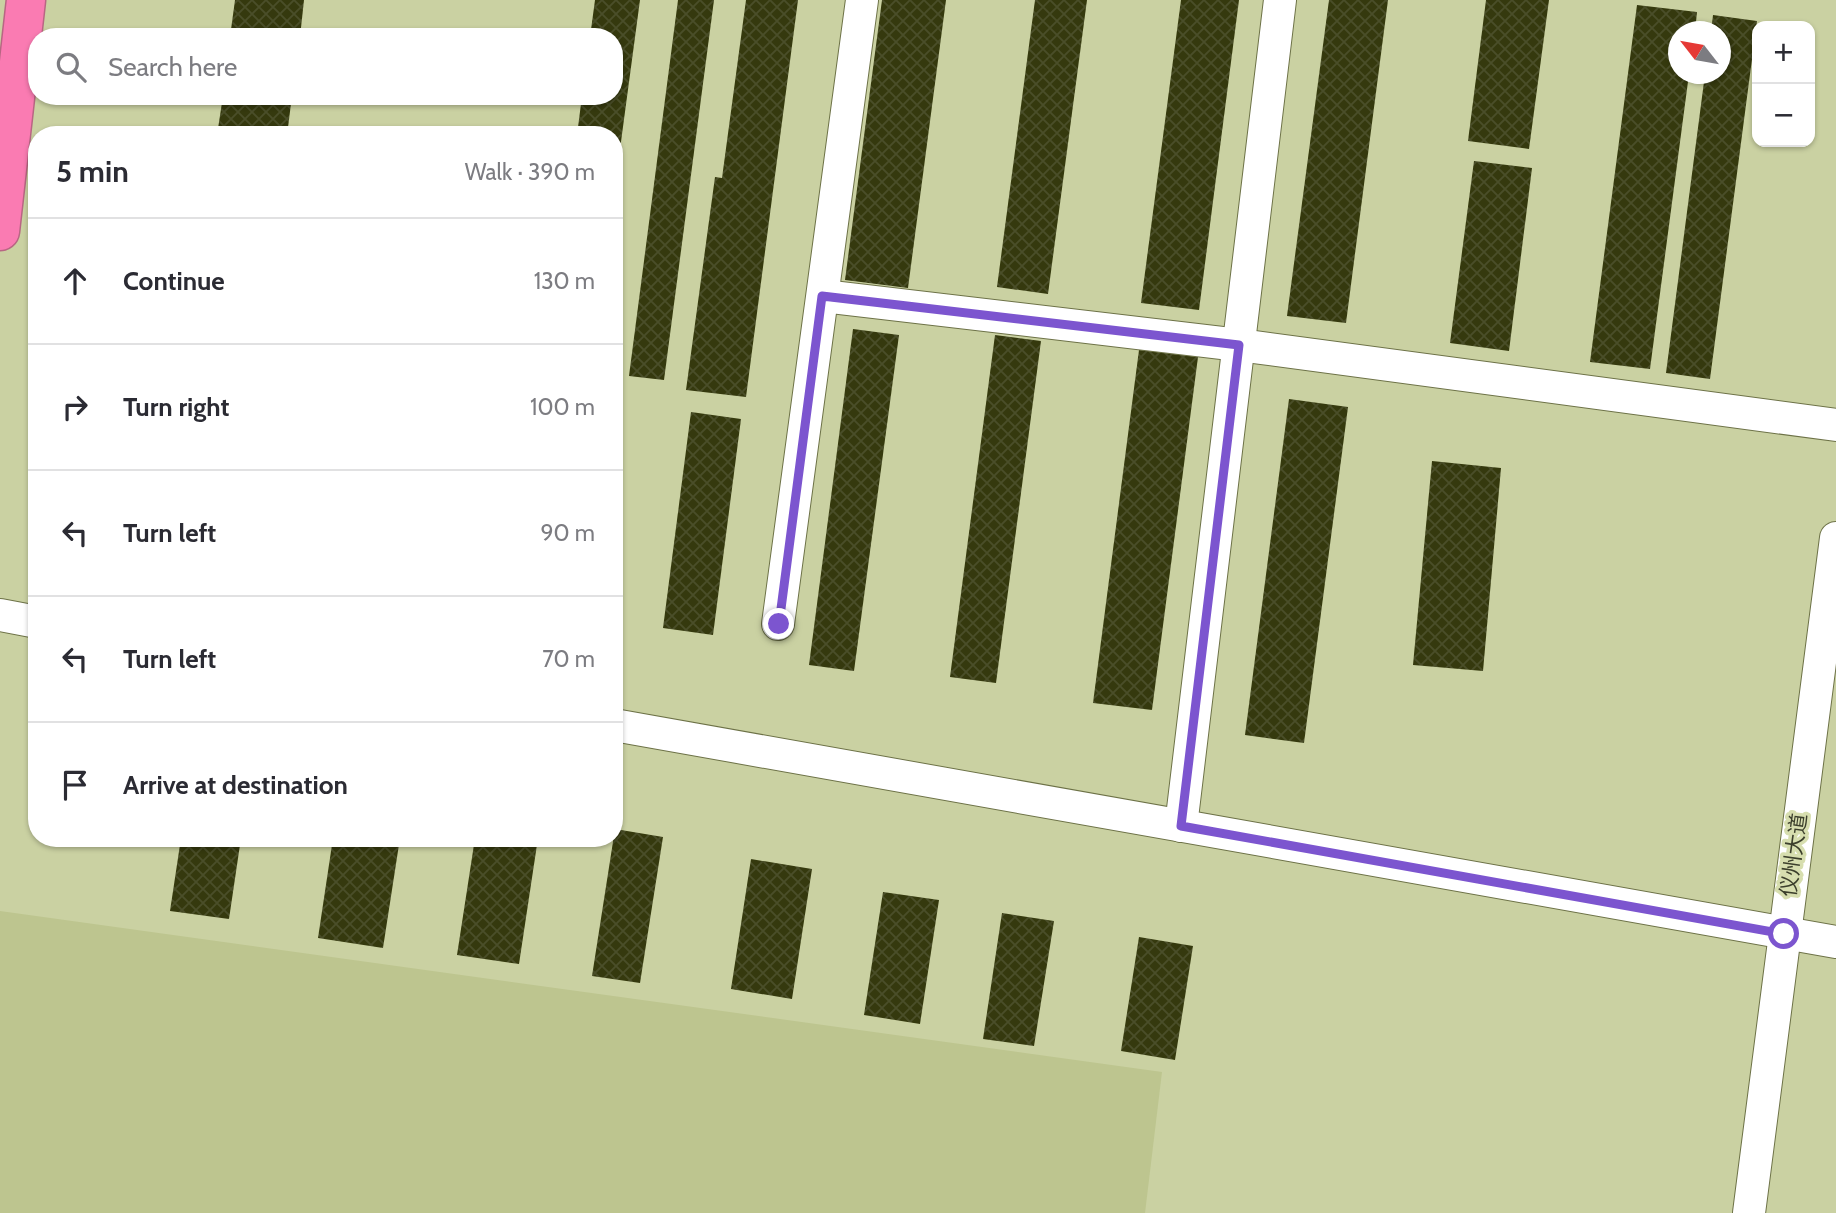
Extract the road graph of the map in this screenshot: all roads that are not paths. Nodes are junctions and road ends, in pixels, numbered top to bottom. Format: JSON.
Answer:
{"nodes":[{"id":1,"x":26,"y":0,"type":"edge"},
{"id":2,"x":862,"y":0,"type":"edge"},
{"id":3,"x":1280,"y":0,"type":"edge"},
{"id":4,"x":0,"y":231,"type":"edge"},
{"id":5,"x":822,"y":296,"type":"junction"},
{"id":6,"x":1239,"y":345,"type":"junction"},
{"id":7,"x":1836,"y":425,"type":"edge"},
{"id":8,"x":1836,"y":538,"type":"edge"},
{"id":9,"x":0,"y":615,"type":"edge"},
{"id":10,"x":28,"y":620,"type":"edge"},
{"id":11,"x":779,"y":624,"type":"dead end"},
{"id":12,"x":623,"y":727,"type":"edge"},
{"id":13,"x":1181,"y":826,"type":"junction"},
{"id":14,"x":1784,"y":934,"type":"junction"},
{"id":15,"x":1836,"y":942,"type":"edge"},
{"id":16,"x":1749,"y":1213,"type":"edge"}],
"edges":[{"from":1,"to":4,"type":"highway"},
{"from":2,"to":5,"type":"street"},
{"from":3,"to":6,"type":"street"},
{"from":5,"to":6,"type":"street"},
{"from":5,"to":11,"type":"street"},
{"from":6,"to":7,"type":"street"},
{"from":6,"to":13,"type":"street"},
{"from":8,"to":14,"type":"street","name":"仪州大道"},
{"from":9,"to":10,"type":"street"},
{"from":12,"to":13,"type":"street"},
{"from":13,"to":14,"type":"street"},
{"from":14,"to":15,"type":"street"},
{"from":14,"to":16,"type":"street","name":"仪州大道"}]}
